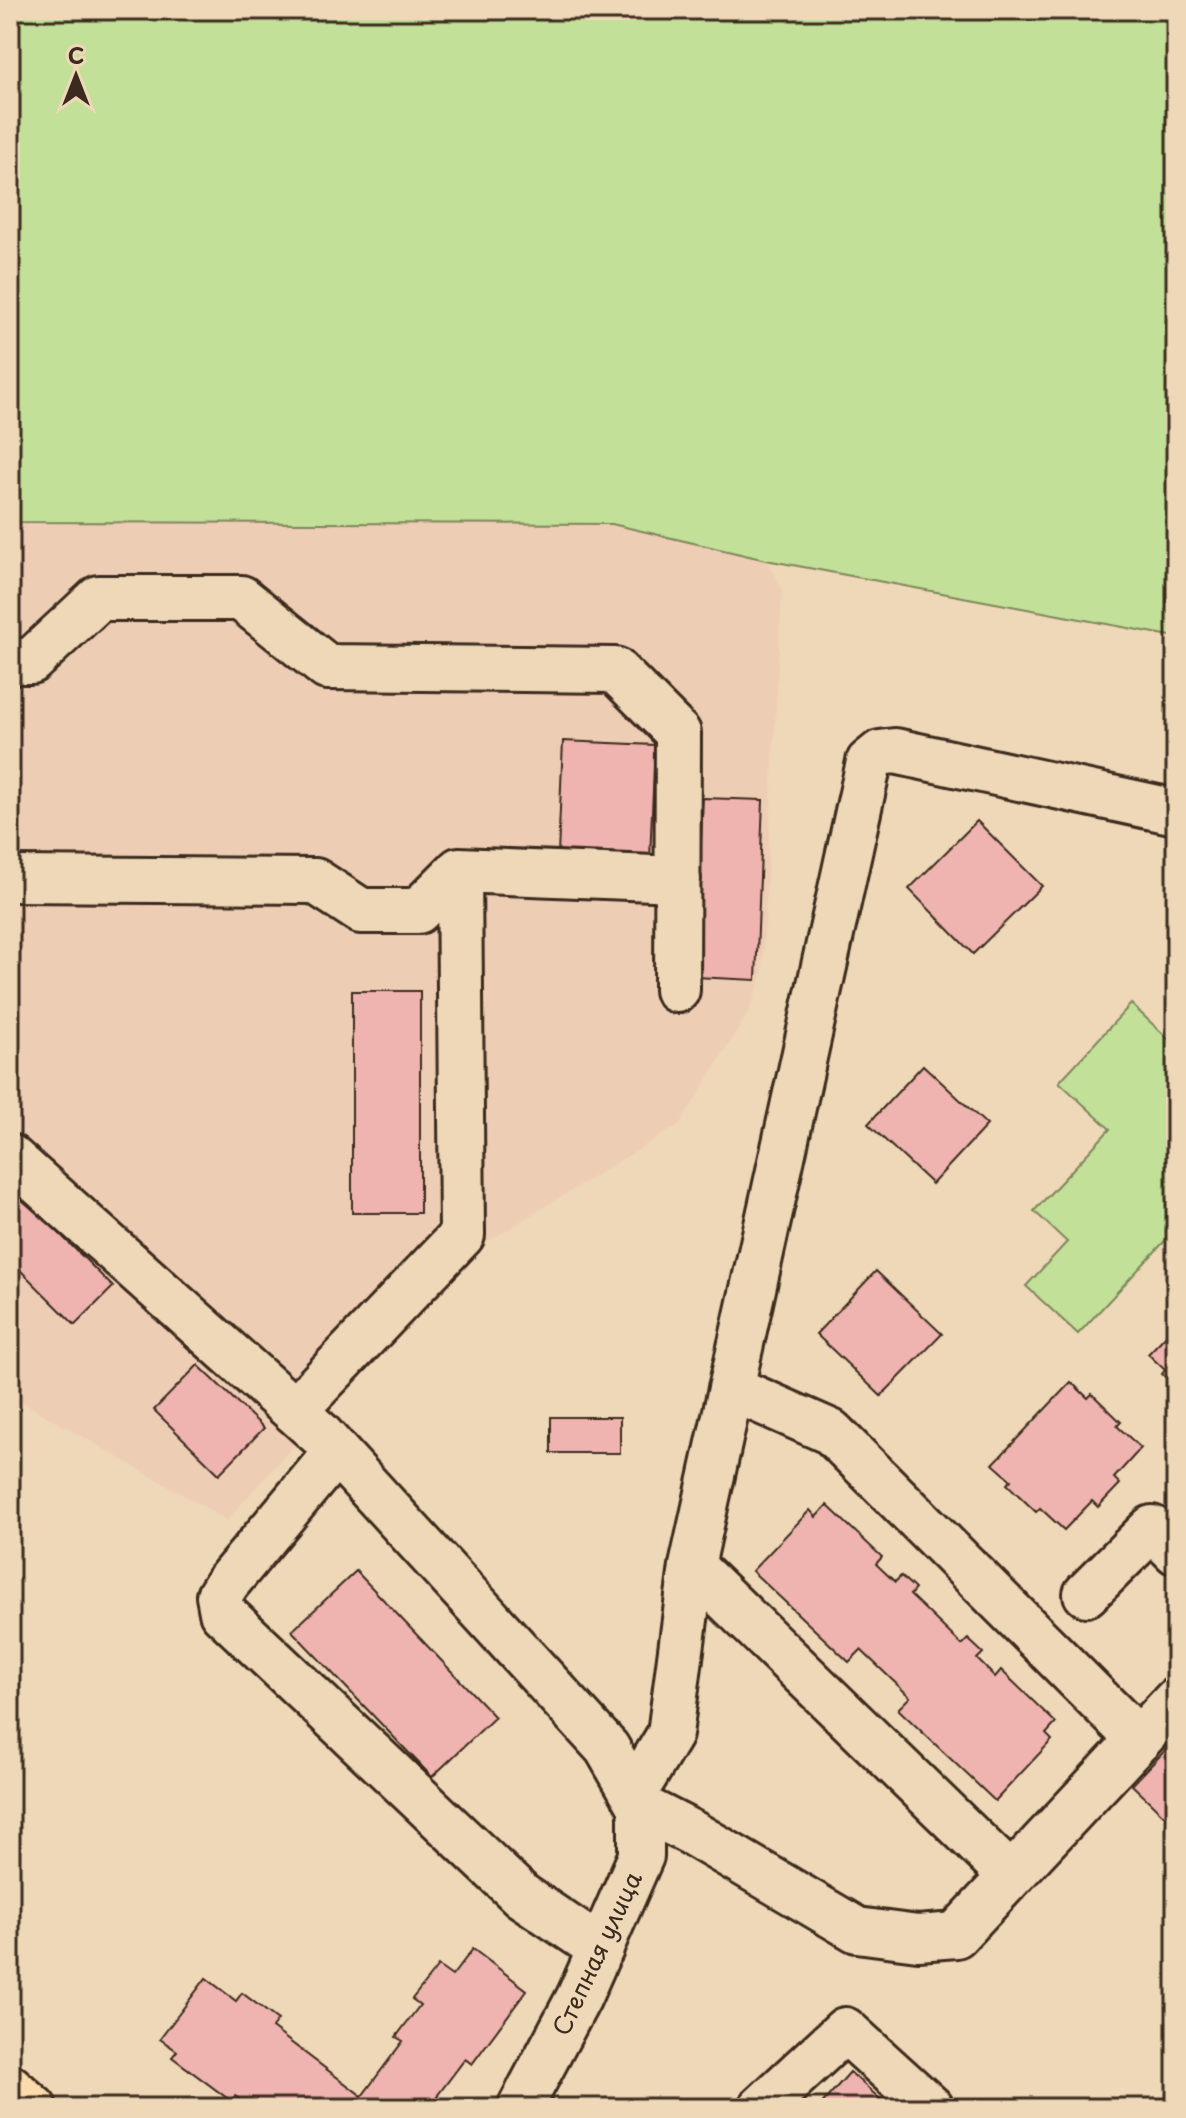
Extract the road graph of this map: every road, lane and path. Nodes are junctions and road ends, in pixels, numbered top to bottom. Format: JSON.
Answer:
{"nodes":[{"id":1,"x":10,"y":661,"type":"edge"},
{"id":2,"x":1176,"y":812,"type":"edge"},
{"id":3,"x":459,"y":870,"type":"junction"},
{"id":4,"x":10,"y":879,"type":"edge"},
{"id":5,"x":678,"y":879,"type":"junction"},
{"id":6,"x":677,"y":990,"type":"dead end"},
{"id":7,"x":10,"y":1157,"type":"edge"},
{"id":8,"x":731,"y":1388,"type":"junction"},
{"id":9,"x":294,"y":1411,"type":"junction"},
{"id":10,"x":336,"y":1452,"type":"junction"},
{"id":11,"x":1176,"y":1552,"type":"edge"},
{"id":12,"x":692,"y":1566,"type":"junction"},
{"id":13,"x":1086,"y":1594,"type":"dead end"},
{"id":14,"x":1176,"y":1700,"type":"edge"},
{"id":15,"x":1139,"y":1740,"type":"junction"},
{"id":16,"x":638,"y":1799,"type":"junction"},
{"id":17,"x":1011,"y":1876,"type":"junction"},
{"id":18,"x":601,"y":1949,"type":"junction"},
{"id":19,"x":10,"y":2087,"type":"edge"},
{"id":20,"x":34,"y":2108,"type":"edge"},
{"id":21,"x":520,"y":2108,"type":"edge"},
{"id":22,"x":761,"y":2108,"type":"edge"},
{"id":23,"x":931,"y":2108,"type":"edge"}],
"edges":[{"from":1,"to":5,"type":"street"},
{"from":2,"to":8,"type":"street"},
{"from":3,"to":4,"type":"street"},
{"from":3,"to":5,"type":"street"},
{"from":3,"to":9,"type":"street"},
{"from":5,"to":6,"type":"street"},
{"from":7,"to":9,"type":"street"},
{"from":8,"to":12,"type":"street"},
{"from":8,"to":15,"type":"street"},
{"from":9,"to":10,"type":"street"},
{"from":10,"to":16,"type":"street"},
{"from":10,"to":18,"type":"street"},
{"from":11,"to":13,"type":"street"},
{"from":12,"to":16,"type":"street"},
{"from":12,"to":17,"type":"street"},
{"from":14,"to":15,"type":"street"},
{"from":15,"to":17,"type":"street"},
{"from":16,"to":17,"type":"street"},
{"from":16,"to":18,"type":"street","name":"Степная улица"},
{"from":18,"to":21,"type":"street","name":"Степная улица"},
{"from":19,"to":20,"type":"main road"},
{"from":22,"to":23,"type":"street"}]}
